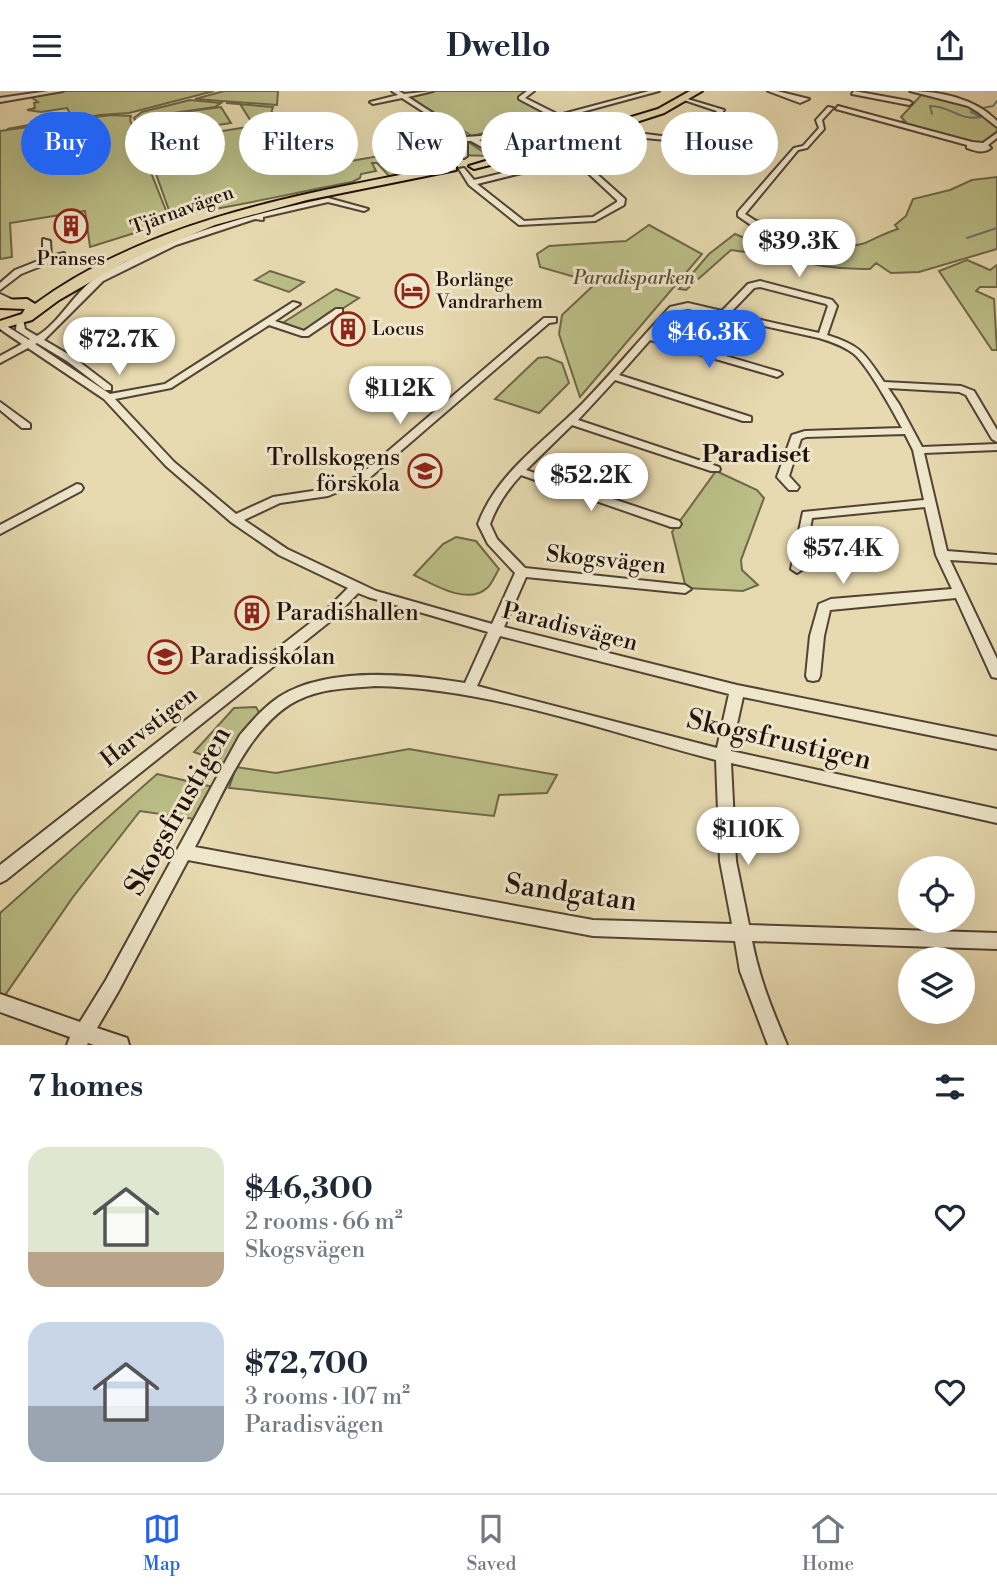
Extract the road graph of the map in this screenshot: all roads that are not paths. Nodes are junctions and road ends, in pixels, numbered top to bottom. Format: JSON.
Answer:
{"nodes":[{"id":1,"x":60,"y":91,"type":"edge"},
{"id":2,"x":395,"y":91,"type":"edge"},
{"id":3,"x":430,"y":91,"type":"edge"},
{"id":4,"x":531,"y":91,"type":"edge"},
{"id":5,"x":655,"y":91,"type":"edge"},
{"id":6,"x":696,"y":91,"type":"edge"},
{"id":7,"x":771,"y":91,"type":"edge"},
{"id":8,"x":778,"y":91,"type":"edge"},
{"id":9,"x":811,"y":91,"type":"edge"},
{"id":10,"x":913,"y":91,"type":"edge"},
{"id":11,"x":856,"y":92,"type":"edge"},
{"id":12,"x":936,"y":93,"type":"edge"},
{"id":13,"x":686,"y":95,"type":"edge"},
{"id":14,"x":403,"y":96,"type":"junction"},
{"id":15,"x":792,"y":96,"type":"junction"},
{"id":16,"x":0,"y":100,"type":"edge"},
{"id":17,"x":373,"y":102,"type":"dead end"},
{"id":18,"x":909,"y":103,"type":"dead end"},
{"id":19,"x":831,"y":107,"type":"junction"},
{"id":20,"x":428,"y":112,"type":"edge"},
{"id":21,"x":548,"y":112,"type":"edge"},
{"id":22,"x":573,"y":112,"type":"edge"},
{"id":23,"x":997,"y":125,"type":"edge"},
{"id":24,"x":997,"y":135,"type":"edge"},
{"id":25,"x":647,"y":136,"type":"edge"},
{"id":26,"x":481,"y":137,"type":"edge"},
{"id":27,"x":467,"y":139,"type":"edge"},
{"id":28,"x":473,"y":139,"type":"junction"},
{"id":29,"x":481,"y":144,"type":"edge"},
{"id":30,"x":985,"y":148,"type":"junction"},
{"id":31,"x":997,"y":152,"type":"edge"},
{"id":32,"x":467,"y":162,"type":"edge"},
{"id":33,"x":467,"y":173,"type":"edge"},
{"id":34,"x":407,"y":175,"type":"edge"},
{"id":35,"x":505,"y":175,"type":"edge"},
{"id":36,"x":594,"y":175,"type":"edge"},
{"id":37,"x":472,"y":183,"type":"junction"},
{"id":38,"x":364,"y":209,"type":"dead end"},
{"id":39,"x":258,"y":217,"type":"joint"},
{"id":40,"x":839,"y":240,"type":"dead end"},
{"id":41,"x":46,"y":241,"type":"dead end"},
{"id":42,"x":61,"y":255,"type":"dead end"},
{"id":43,"x":47,"y":259,"type":"junction"},
{"id":44,"x":0,"y":287,"type":"edge"},
{"id":45,"x":296,"y":304,"type":"dead end"},
{"id":46,"x":14,"y":306,"type":"edge"},
{"id":47,"x":339,"y":311,"type":"dead end"},
{"id":48,"x":725,"y":313,"type":"junction"},
{"id":49,"x":552,"y":320,"type":"dead end"},
{"id":50,"x":268,"y":322,"type":"junction"},
{"id":51,"x":0,"y":325,"type":"edge"},
{"id":52,"x":822,"y":336,"type":"junction"},
{"id":53,"x":650,"y":337,"type":"junction"},
{"id":54,"x":32,"y":342,"type":"junction"},
{"id":55,"x":0,"y":361,"type":"edge"},
{"id":56,"x":776,"y":374,"type":"dead end"},
{"id":57,"x":613,"y":376,"type":"junction"},
{"id":58,"x":882,"y":385,"type":"junction"},
{"id":59,"x":112,"y":396,"type":"junction"},
{"id":60,"x":0,"y":405,"type":"edge"},
{"id":61,"x":747,"y":419,"type":"dead end"},
{"id":62,"x":571,"y":421,"type":"junction"},
{"id":63,"x":26,"y":426,"type":"dead end"},
{"id":64,"x":909,"y":431,"type":"junction"},
{"id":65,"x":997,"y":439,"type":"edge"},
{"id":66,"x":997,"y":447,"type":"edge"},
{"id":67,"x":918,"y":450,"type":"junction"},
{"id":68,"x":715,"y":470,"type":"dead end"},
{"id":69,"x":519,"y":471,"type":"junction"},
{"id":70,"x":793,"y":487,"type":"dead end"},
{"id":71,"x":77,"y":488,"type":"dead end"},
{"id":72,"x":930,"y":503,"type":"junction"},
{"id":73,"x":235,"y":519,"type":"junction"},
{"id":74,"x":675,"y":524,"type":"dead end"},
{"id":75,"x":0,"y":530,"type":"edge"},
{"id":76,"x":942,"y":555,"type":"junction"},
{"id":77,"x":997,"y":559,"type":"edge"},
{"id":78,"x":797,"y":569,"type":"dead end"},
{"id":79,"x":522,"y":572,"type":"junction"},
{"id":80,"x":356,"y":587,"type":"junction"},
{"id":81,"x":685,"y":589,"type":"dead end"},
{"id":82,"x":960,"y":593,"type":"junction"},
{"id":83,"x":497,"y":630,"type":"junction"},
{"id":84,"x":993,"y":656,"type":"edge"},
{"id":85,"x":997,"y":673,"type":"edge"},
{"id":86,"x":813,"y":676,"type":"dead end"},
{"id":87,"x":470,"y":687,"type":"junction"},
{"id":88,"x":737,"y":690,"type":"junction"},
{"id":89,"x":997,"y":743,"type":"edge"},
{"id":90,"x":723,"y":755,"type":"junction"},
{"id":91,"x":997,"y":816,"type":"edge"},
{"id":92,"x":184,"y":852,"type":"junction"},
{"id":93,"x":0,"y":875,"type":"edge"},
{"id":94,"x":742,"y":933,"type":"junction"},
{"id":95,"x":997,"y":941,"type":"edge"},
{"id":96,"x":0,"y":1003,"type":"edge"},
{"id":97,"x":81,"y":1039,"type":"edge"},
{"id":98,"x":120,"y":1045,"type":"edge"},
{"id":99,"x":778,"y":1045,"type":"edge"}],
"edges":[{"from":1,"to":16,"type":"street"},
{"from":2,"to":14,"type":"street"},
{"from":3,"to":14,"type":"street"},
{"from":4,"to":21,"type":"street"},
{"from":5,"to":22,"type":"street"},
{"from":6,"to":13,"type":"highway","name":"Tjärnavägen"},
{"from":7,"to":15,"type":"street"},
{"from":8,"to":15,"type":"street"},
{"from":9,"to":15,"type":"street"},
{"from":10,"to":12,"type":"street"},
{"from":11,"to":18,"type":"street"},
{"from":11,"to":19,"type":"street"},
{"from":12,"to":23,"type":"street"},
{"from":13,"to":25,"type":"street"},
{"from":13,"to":32,"type":"highway","name":"Tjärnavägen"},
{"from":14,"to":17,"type":"street"},
{"from":14,"to":20,"type":"street"},
{"from":19,"to":30,"type":"street"},
{"from":19,"to":40,"type":"street"},
{"from":24,"to":30,"type":"street"},
{"from":26,"to":28,"type":"street"},
{"from":27,"to":28,"type":"street"},
{"from":28,"to":29,"type":"street"},
{"from":30,"to":31,"type":"street"},
{"from":33,"to":37,"type":"street"},
{"from":34,"to":46,"type":"highway","name":"Tjärnavägen"},
{"from":35,"to":37,"type":"street"},
{"from":36,"to":37,"type":"street"},
{"from":38,"to":39,"type":"street"},
{"from":39,"to":54,"type":"street"},
{"from":41,"to":43,"type":"street"},
{"from":42,"to":43,"type":"street"},
{"from":43,"to":44,"type":"street"},
{"from":45,"to":50,"type":"street"},
{"from":46,"to":51,"type":"highway","name":"Tjärnavägen"},
{"from":46,"to":54,"type":"street","name":"Paradisvägen"},
{"from":47,"to":50,"type":"street"},
{"from":48,"to":52,"type":"street","name":"Skogsvägen"},
{"from":48,"to":52,"type":"street"},
{"from":48,"to":53,"type":"street","name":"Skogsvägen"},
{"from":49,"to":73,"type":"street"},
{"from":50,"to":59,"type":"street"},
{"from":51,"to":54,"type":"street","name":"Paradisvägen"},
{"from":52,"to":58,"type":"street","name":"Skogsvägen"},
{"from":53,"to":56,"type":"street"},
{"from":53,"to":57,"type":"street","name":"Skogsvägen"},
{"from":54,"to":55,"type":"street"},
{"from":54,"to":59,"type":"street","name":"Paradisvägen"},
{"from":57,"to":61,"type":"street"},
{"from":57,"to":62,"type":"street","name":"Skogsvägen"},
{"from":58,"to":64,"type":"street","name":"Skogsvägen"},
{"from":58,"to":65,"type":"street"},
{"from":59,"to":73,"type":"street","name":"Paradisvägen"},
{"from":60,"to":63,"type":"street"},
{"from":62,"to":68,"type":"street"},
{"from":62,"to":69,"type":"street","name":"Skogsvägen"},
{"from":64,"to":67,"type":"street","name":"Skogsvägen"},
{"from":64,"to":70,"type":"street"},
{"from":66,"to":67,"type":"street"},
{"from":67,"to":72,"type":"street","name":"Skogsvägen"},
{"from":69,"to":74,"type":"street","name":"Skogsvägen"},
{"from":69,"to":79,"type":"street","name":"Skogsvägen"},
{"from":71,"to":75,"type":"street"},
{"from":72,"to":76,"type":"street","name":"Skogsvägen"},
{"from":72,"to":78,"type":"street"},
{"from":73,"to":80,"type":"street","name":"Paradisvägen"},
{"from":76,"to":77,"type":"street"},
{"from":76,"to":82,"type":"street","name":"Skogsvägen"},
{"from":79,"to":81,"type":"street","name":"Skogsvägen"},
{"from":79,"to":83,"type":"street","name":"Skogsvägen"},
{"from":80,"to":83,"type":"street","name":"Paradisvägen"},
{"from":80,"to":93,"type":"street","name":"Harvstigen"},
{"from":82,"to":84,"type":"street","name":"Skogsvägen"},
{"from":82,"to":86,"type":"street"},
{"from":83,"to":87,"type":"street"},
{"from":83,"to":88,"type":"street","name":"Paradisvägen"},
{"from":84,"to":85,"type":"street","name":"Skogsvägen"},
{"from":87,"to":90,"type":"street","name":"Skogsfrustigen"},
{"from":87,"to":92,"type":"street","name":"Skogsfrustigen"},
{"from":88,"to":89,"type":"street","name":"Paradisvägen"},
{"from":88,"to":90,"type":"street"},
{"from":90,"to":91,"type":"street","name":"Skogsfrustigen"},
{"from":90,"to":94,"type":"street"},
{"from":92,"to":94,"type":"street","name":"Sandgatan"},
{"from":92,"to":97,"type":"street","name":"Skogsfrustigen"},
{"from":94,"to":95,"type":"street","name":"Sandgatan"},
{"from":94,"to":99,"type":"street"},
{"from":96,"to":97,"type":"street"},
{"from":97,"to":98,"type":"street"}]}
